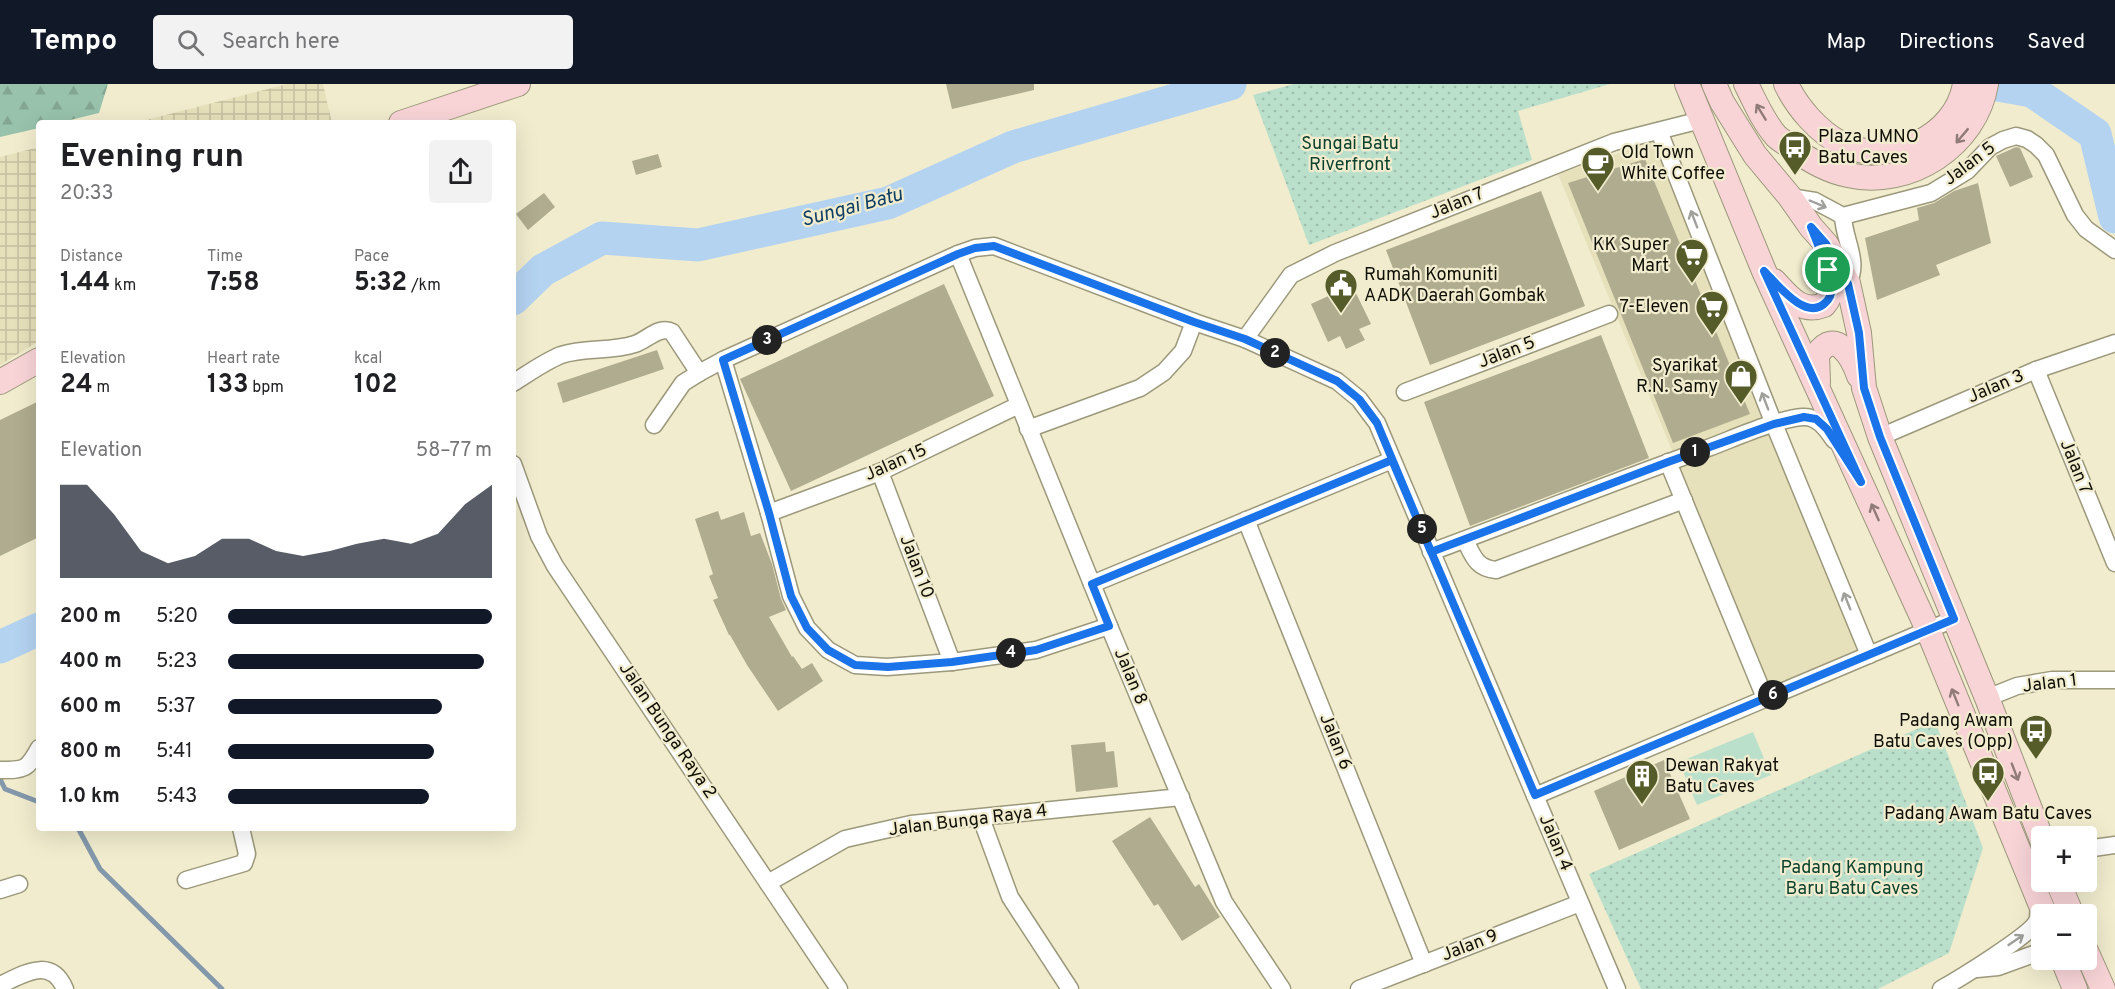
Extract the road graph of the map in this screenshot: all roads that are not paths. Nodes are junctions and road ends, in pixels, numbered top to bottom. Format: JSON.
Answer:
{"nodes":[{"id":1,"x":518,"y":84,"type":"edge"},
{"id":2,"x":1687,"y":84,"type":"edge"},
{"id":3,"x":1746,"y":84,"type":"edge"},
{"id":4,"x":1786,"y":84,"type":"edge"},
{"id":5,"x":1965,"y":84,"type":"edge"},
{"id":6,"x":1986,"y":84,"type":"edge"},
{"id":7,"x":1718,"y":93,"type":"edge"},
{"id":8,"x":1699,"y":114,"type":"junction"},
{"id":9,"x":410,"y":120,"type":"edge"},
{"id":10,"x":1659,"y":131,"type":"junction"},
{"id":11,"x":1791,"y":197,"type":"junction"},
{"id":12,"x":1843,"y":216,"type":"junction"},
{"id":13,"x":1811,"y":227,"type":"junction"},
{"id":14,"x":2115,"y":250,"type":"edge"},
{"id":15,"x":958,"y":254,"type":"junction"},
{"id":16,"x":1764,"y":271,"type":"junction"},
{"id":17,"x":1848,"y":284,"type":"junction"},
{"id":18,"x":1609,"y":314,"type":"dead end"},
{"id":19,"x":1194,"y":322,"type":"junction"},
{"id":20,"x":1245,"y":339,"type":"junction"},
{"id":21,"x":2115,"y":343,"type":"edge"},
{"id":22,"x":723,"y":360,"type":"junction"},
{"id":23,"x":36,"y":362,"type":"edge"},
{"id":24,"x":2036,"y":370,"type":"junction"},
{"id":25,"x":699,"y":373,"type":"junction"},
{"id":26,"x":516,"y":381,"type":"edge"},
{"id":27,"x":0,"y":382,"type":"edge"},
{"id":28,"x":1818,"y":387,"type":"junction"},
{"id":29,"x":1864,"y":388,"type":"junction"},
{"id":30,"x":1405,"y":392,"type":"dead end"},
{"id":31,"x":1019,"y":405,"type":"junction"},
{"id":32,"x":654,"y":424,"type":"dead end"},
{"id":33,"x":1774,"y":424,"type":"junction"},
{"id":34,"x":1028,"y":429,"type":"junction"},
{"id":35,"x":1880,"y":437,"type":"junction"},
{"id":36,"x":1392,"y":460,"type":"junction"},
{"id":37,"x":1668,"y":462,"type":"junction"},
{"id":38,"x":516,"y":472,"type":"edge"},
{"id":39,"x":880,"y":472,"type":"junction"},
{"id":40,"x":1861,"y":482,"type":"junction"},
{"id":41,"x":1684,"y":500,"type":"junction"},
{"id":42,"x":769,"y":513,"type":"junction"},
{"id":43,"x":1246,"y":520,"type":"junction"},
{"id":44,"x":1465,"y":540,"type":"junction"},
{"id":45,"x":1431,"y":552,"type":"junction"},
{"id":46,"x":2115,"y":562,"type":"edge"},
{"id":47,"x":1092,"y":584,"type":"junction"},
{"id":48,"x":1954,"y":619,"type":"junction"},
{"id":49,"x":1109,"y":626,"type":"junction"},
{"id":50,"x":1928,"y":630,"type":"junction"},
{"id":51,"x":1869,"y":655,"type":"junction"},
{"id":52,"x":952,"y":662,"type":"junction"},
{"id":53,"x":2115,"y":680,"type":"edge"},
{"id":54,"x":1765,"y":698,"type":"junction"},
{"id":55,"x":1987,"y":698,"type":"junction"},
{"id":56,"x":36,"y":754,"type":"edge"},
{"id":57,"x":0,"y":770,"type":"edge"},
{"id":58,"x":1535,"y":795,"type":"junction"},
{"id":59,"x":1180,"y":797,"type":"junction"},
{"id":60,"x":981,"y":818,"type":"junction"},
{"id":61,"x":2037,"y":826,"type":"edge"},
{"id":62,"x":242,"y":831,"type":"edge"},
{"id":63,"x":2115,"y":845,"type":"edge"},
{"id":64,"x":2097,"y":847,"type":"edge"},
{"id":65,"x":186,"y":880,"type":"dead end"},
{"id":66,"x":768,"y":883,"type":"junction"},
{"id":67,"x":19,"y":884,"type":"dead end"},
{"id":68,"x":0,"y":890,"type":"edge"},
{"id":69,"x":1580,"y":903,"type":"junction"},
{"id":70,"x":2040,"y":904,"type":"edge"},
{"id":71,"x":2031,"y":928,"type":"edge"},
{"id":72,"x":2031,"y":955,"type":"edge"},
{"id":73,"x":1424,"y":964,"type":"junction"},
{"id":74,"x":1977,"y":969,"type":"junction"},
{"id":75,"x":2067,"y":970,"type":"edge"},
{"id":76,"x":2094,"y":970,"type":"edge"},
{"id":77,"x":0,"y":985,"type":"edge"},
{"id":78,"x":66,"y":989,"type":"edge"},
{"id":79,"x":839,"y":989,"type":"edge"},
{"id":80,"x":1070,"y":989,"type":"edge"},
{"id":81,"x":1282,"y":989,"type":"edge"},
{"id":82,"x":1359,"y":989,"type":"edge"},
{"id":83,"x":1617,"y":989,"type":"edge"},
{"id":84,"x":1941,"y":989,"type":"edge"},
{"id":85,"x":2075,"y":989,"type":"edge"},
{"id":86,"x":2103,"y":989,"type":"edge"}],
"edges":[{"from":1,"to":9,"type":"main road"},
{"from":2,"to":8,"type":"main road"},
{"from":6,"to":3,"type":"main road","one_way":true},
{"from":4,"to":5,"type":"main road"},
{"from":7,"to":11,"type":"main road"},
{"from":8,"to":10,"type":"street","name":"Jalan 7"},
{"from":8,"to":16,"type":"main road"},
{"from":10,"to":20,"type":"street","name":"Jalan 7"},
{"from":33,"to":10,"type":"street","one_way":true},
{"from":11,"to":12,"type":"street","one_way":true},
{"from":11,"to":13,"type":"main road"},
{"from":12,"to":14,"type":"street","name":"Jalan 5"},
{"from":12,"to":17,"type":"street"},
{"from":13,"to":16,"type":"main road"},
{"from":13,"to":17,"type":"main road"},
{"from":15,"to":19,"type":"street","name":"Jalan 4"},
{"from":15,"to":22,"type":"street","name":"Jalan 4"},
{"from":15,"to":31,"type":"street","name":"Jalan 8"},
{"from":16,"to":28,"type":"main road"},
{"from":17,"to":29,"type":"main road"},
{"from":18,"to":30,"type":"street","name":"Jalan 5"},
{"from":19,"to":20,"type":"street","name":"Jalan 4"},
{"from":19,"to":34,"type":"street"},
{"from":20,"to":36,"type":"street","name":"Jalan 4"},
{"from":21,"to":24,"type":"street","name":"Jalan 3"},
{"from":22,"to":25,"type":"street","name":"Jalan 4"},
{"from":22,"to":42,"type":"street"},
{"from":23,"to":27,"type":"main road"},
{"from":24,"to":35,"type":"street","name":"Jalan 3"},
{"from":24,"to":46,"type":"street","name":"Jalan 7"},
{"from":25,"to":26,"type":"street"},
{"from":25,"to":32,"type":"street","name":"Jalan 4"},
{"from":28,"to":29,"type":"main road"},
{"from":28,"to":40,"type":"main road"},
{"from":29,"to":35,"type":"main road"},
{"from":31,"to":34,"type":"street","name":"Jalan 8"},
{"from":31,"to":39,"type":"street","name":"Jalan 15"},
{"from":33,"to":37,"type":"street"},
{"from":33,"to":40,"type":"street"},
{"from":51,"to":33,"type":"street","one_way":true},
{"from":34,"to":47,"type":"street","name":"Jalan 8"},
{"from":35,"to":48,"type":"main road"},
{"from":36,"to":43,"type":"street"},
{"from":36,"to":45,"type":"street","name":"Jalan 4"},
{"from":37,"to":41,"type":"street"},
{"from":37,"to":44,"type":"street"},
{"from":38,"to":66,"type":"street","name":"Jalan Bunga Raya 2"},
{"from":39,"to":42,"type":"street","name":"Jalan 15"},
{"from":39,"to":52,"type":"street","name":"Jalan 10"},
{"from":50,"to":40,"type":"main road","one_way":true},
{"from":41,"to":44,"type":"street"},
{"from":41,"to":54,"type":"street"},
{"from":42,"to":52,"type":"street"},
{"from":43,"to":47,"type":"street"},
{"from":43,"to":73,"type":"street","name":"Jalan 6"},
{"from":44,"to":45,"type":"street"},
{"from":45,"to":58,"type":"street","name":"Jalan 4"},
{"from":47,"to":49,"type":"street","name":"Jalan 8"},
{"from":48,"to":50,"type":"street"},
{"from":48,"to":55,"type":"main road"},
{"from":49,"to":52,"type":"street"},
{"from":49,"to":59,"type":"street","name":"Jalan 8"},
{"from":50,"to":51,"type":"street"},
{"from":70,"to":50,"type":"main road","one_way":true},
{"from":51,"to":54,"type":"street"},
{"from":53,"to":55,"type":"street","name":"Jalan 1"},
{"from":54,"to":58,"type":"street"},
{"from":55,"to":61,"type":"main road","one_way":true},
{"from":56,"to":57,"type":"street"},
{"from":58,"to":69,"type":"street","name":"Jalan 4"},
{"from":59,"to":60,"type":"street","name":"Jalan Bunga Raya 4"},
{"from":59,"to":81,"type":"street","name":"Jalan 8"},
{"from":60,"to":66,"type":"street","name":"Jalan Bunga Raya 4"},
{"from":60,"to":80,"type":"street"},
{"from":62,"to":65,"type":"street"},
{"from":63,"to":64,"type":"street"},
{"from":66,"to":79,"type":"street","name":"Jalan Bunga Raya 2"},
{"from":67,"to":68,"type":"street"},
{"from":69,"to":73,"type":"street","name":"Jalan 9"},
{"from":69,"to":83,"type":"street","name":"Jalan 4"},
{"from":74,"to":71,"type":"street","one_way":true},
{"from":72,"to":74,"type":"street"},
{"from":73,"to":82,"type":"street","name":"Jalan 9"},
{"from":74,"to":84,"type":"street"},
{"from":75,"to":85,"type":"main road"},
{"from":76,"to":86,"type":"main road"},
{"from":77,"to":78,"type":"street"}]}
